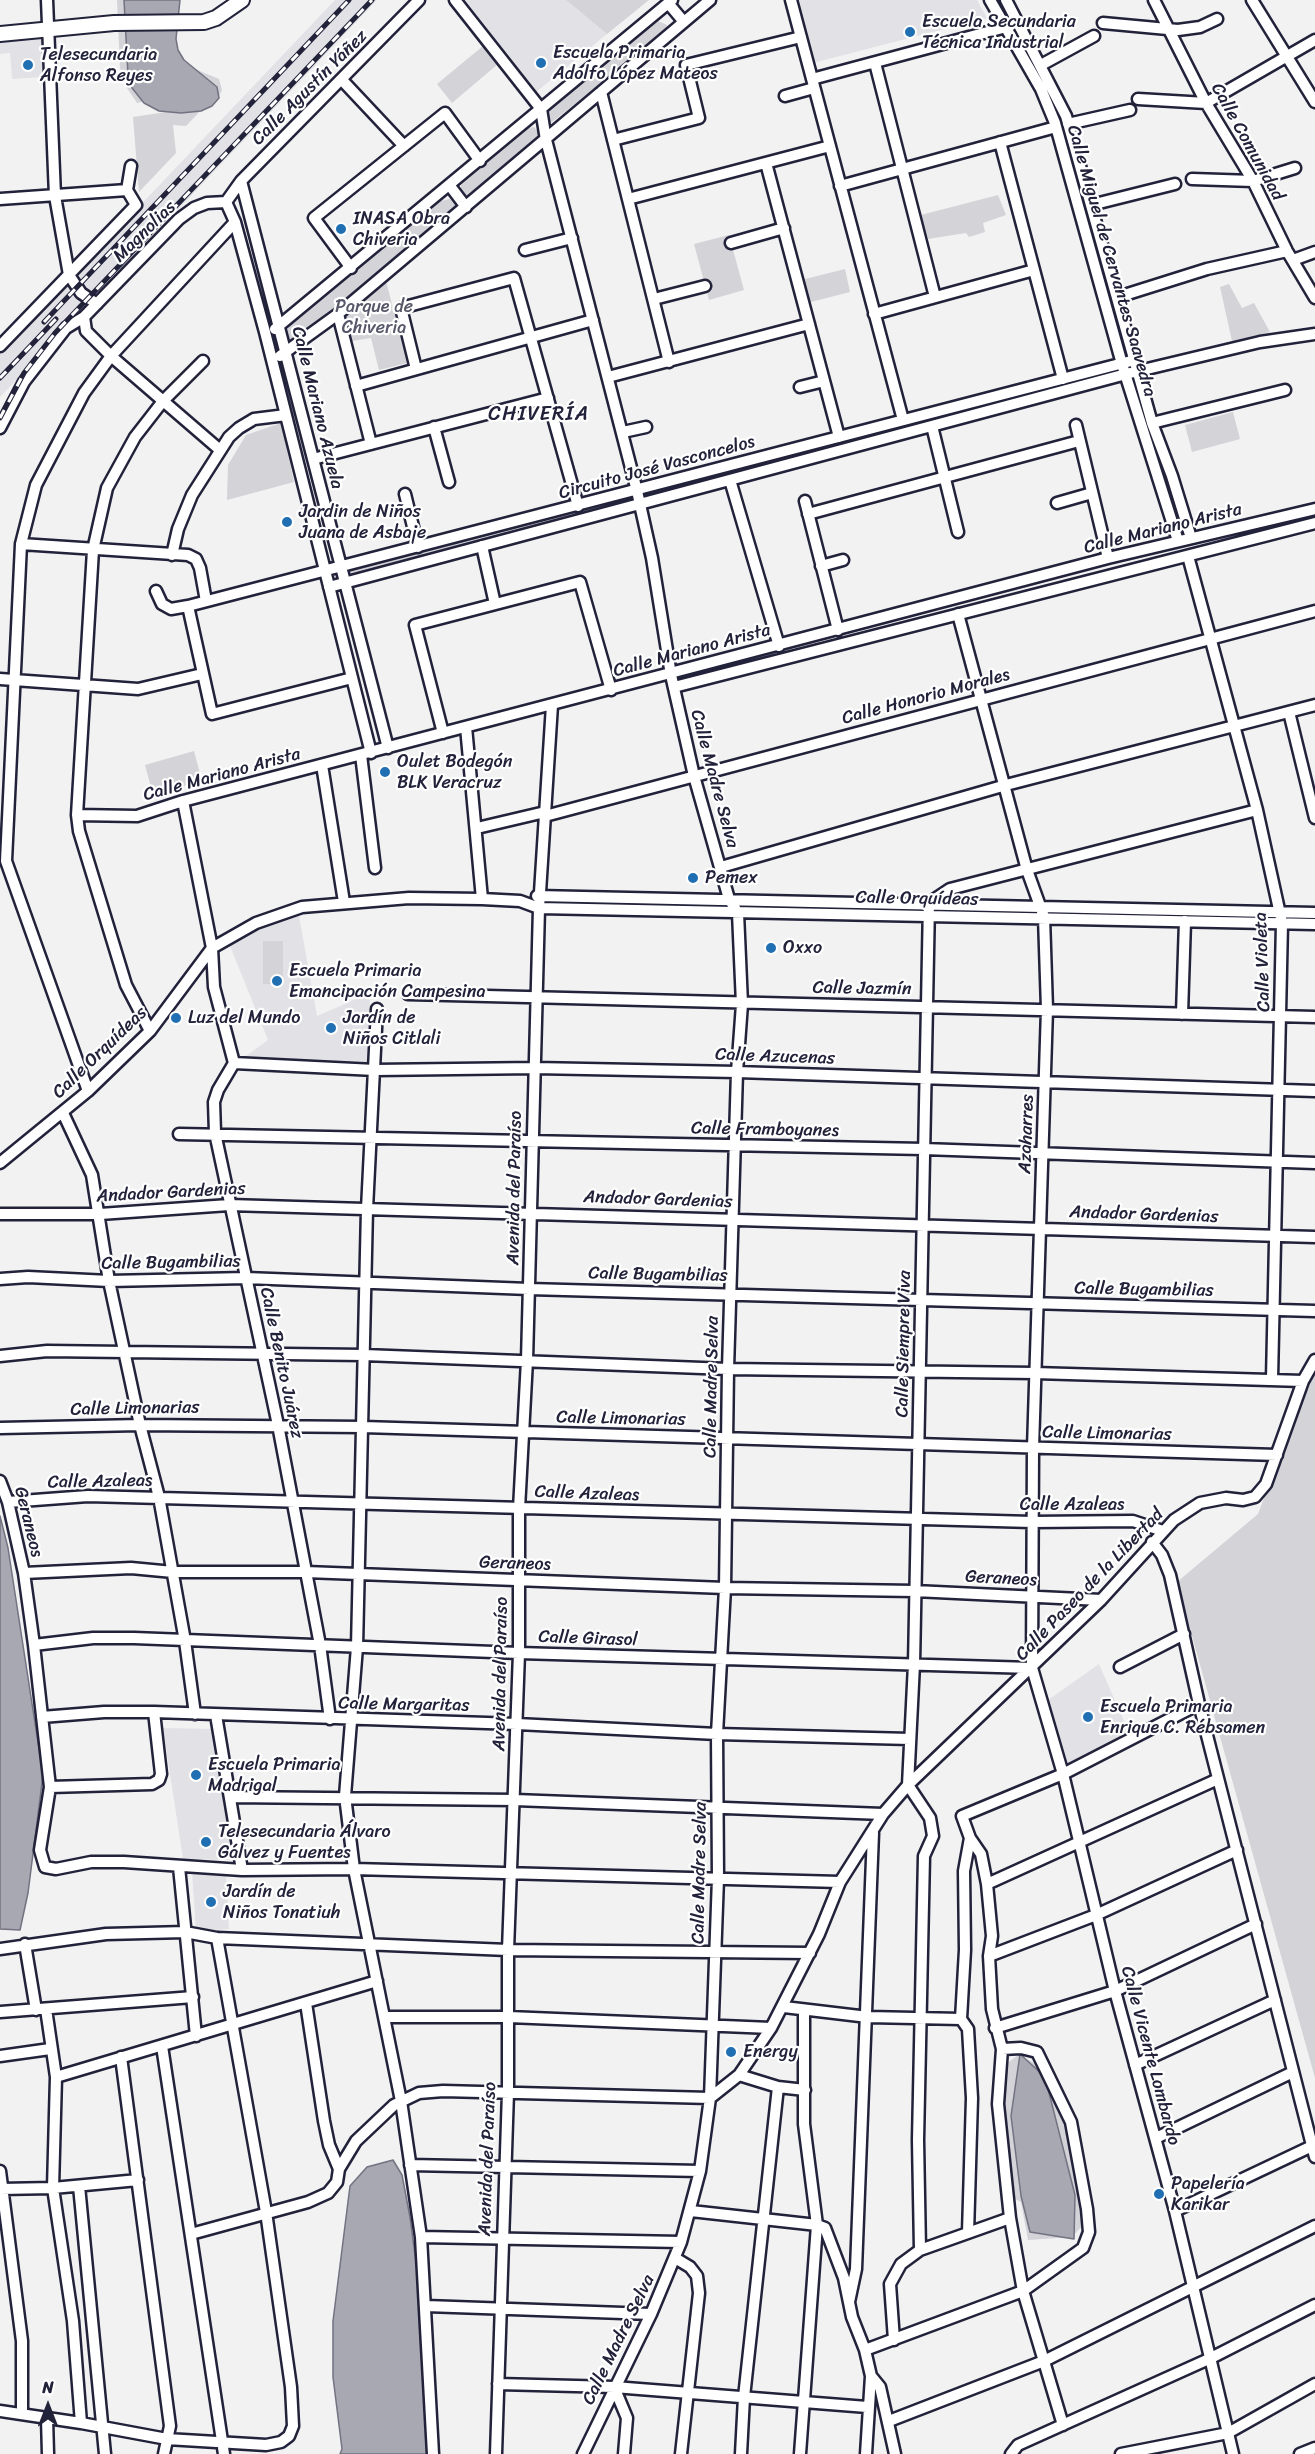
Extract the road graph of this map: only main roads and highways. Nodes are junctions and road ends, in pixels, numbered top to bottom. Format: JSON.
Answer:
{"nodes":[{"id":1,"x":242,"y":0,"type":"edge"},
{"id":2,"x":0,"y":34,"type":"edge"}],
"edges":[{"from":1,"to":2,"type":"main road"}]}
